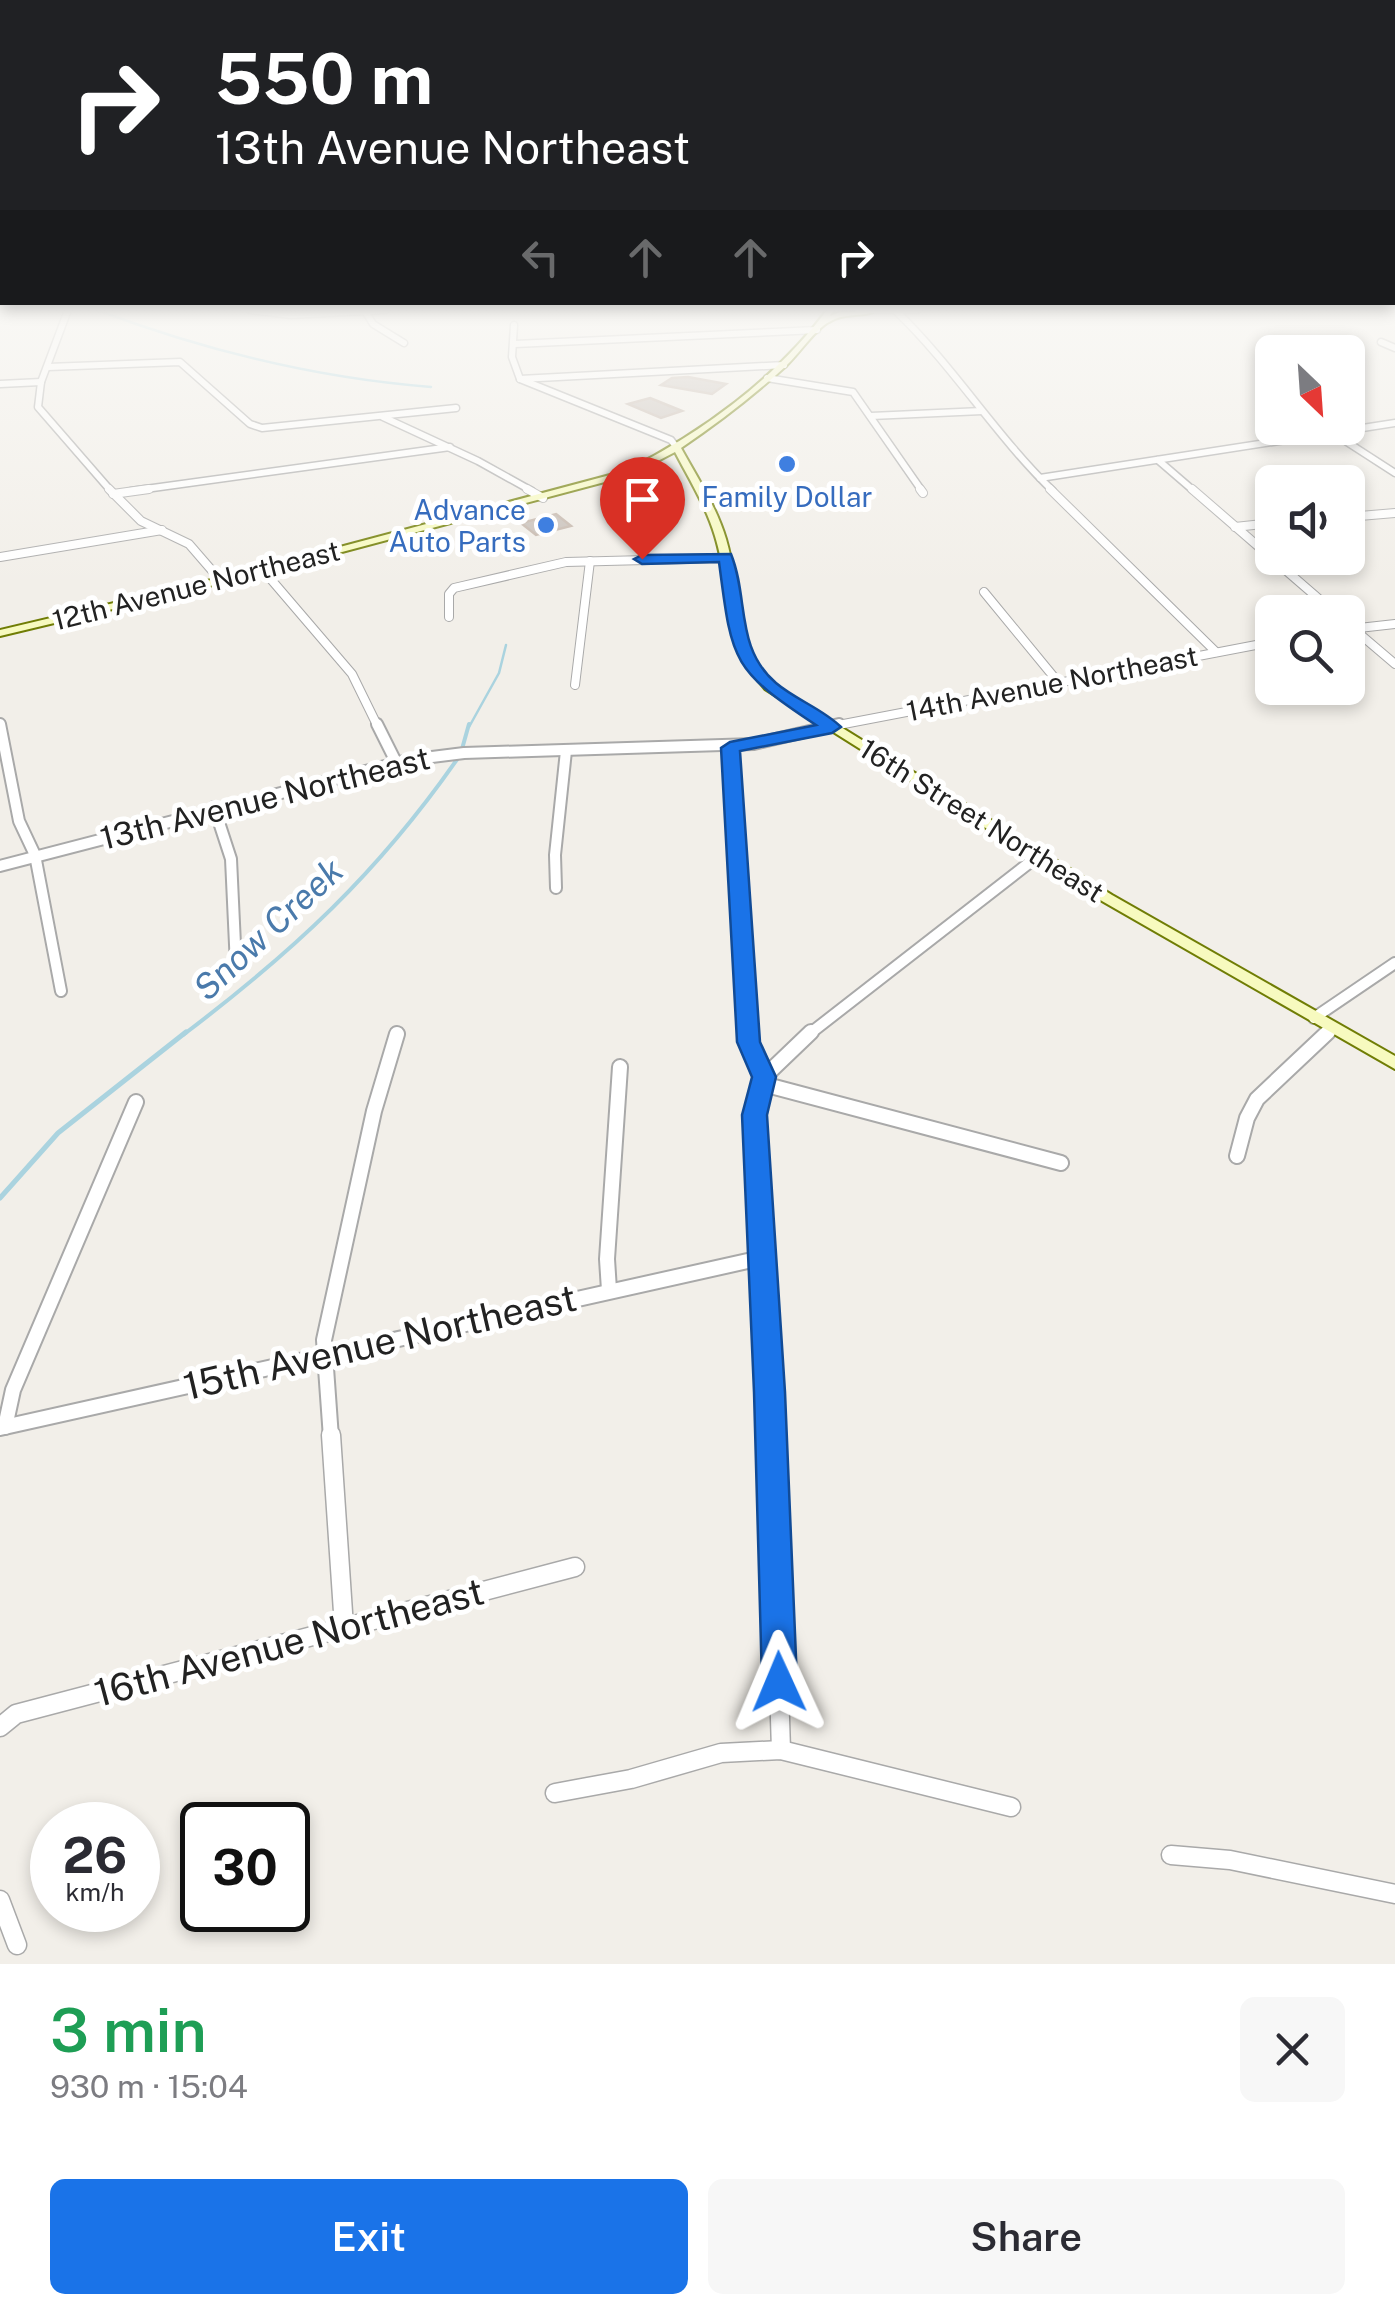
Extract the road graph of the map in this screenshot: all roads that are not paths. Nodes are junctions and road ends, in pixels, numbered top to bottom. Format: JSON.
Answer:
{"nodes":[{"id":1,"x":37,"y":402,"type":"edge"},
{"id":2,"x":227,"y":402,"type":"edge"},
{"id":3,"x":578,"y":402,"type":"edge"},
{"id":4,"x":737,"y":402,"type":"edge"},
{"id":5,"x":858,"y":402,"type":"edge"},
{"id":6,"x":975,"y":402,"type":"edge"},
{"id":7,"x":456,"y":408,"type":"dead end"},
{"id":8,"x":982,"y":411,"type":"junction"},
{"id":9,"x":379,"y":416,"type":"junction"},
{"id":10,"x":871,"y":416,"type":"junction"},
{"id":11,"x":1395,"y":423,"type":"edge"},
{"id":12,"x":1365,"y":428,"type":"edge"},
{"id":13,"x":1255,"y":445,"type":"edge"},
{"id":14,"x":1352,"y":445,"type":"edge"},
{"id":15,"x":450,"y":448,"type":"junction"},
{"id":16,"x":677,"y":448,"type":"junction"},
{"id":17,"x":1158,"y":460,"type":"junction"},
{"id":18,"x":641,"y":468,"type":"junction"},
{"id":19,"x":688,"y":470,"type":"junction"},
{"id":20,"x":1394,"y":472,"type":"edge"},
{"id":21,"x":1040,"y":478,"type":"junction"},
{"id":22,"x":923,"y":493,"type":"dead end"},
{"id":23,"x":113,"y":494,"type":"junction"},
{"id":24,"x":543,"y":498,"type":"junction"},
{"id":25,"x":1395,"y":514,"type":"edge"},
{"id":26,"x":1365,"y":516,"type":"edge"},
{"id":27,"x":1255,"y":525,"type":"edge"},
{"id":28,"x":1235,"y":527,"type":"junction"},
{"id":29,"x":162,"y":530,"type":"junction"},
{"id":30,"x":0,"y":557,"type":"edge"},
{"id":31,"x":726,"y":558,"type":"junction"},
{"id":32,"x":590,"y":561,"type":"junction"},
{"id":33,"x":263,"y":570,"type":"junction"},
{"id":34,"x":221,"y":581,"type":"junction"},
{"id":35,"x":984,"y":592,"type":"dead end"},
{"id":36,"x":1314,"y":595,"type":"edge"},
{"id":37,"x":448,"y":617,"type":"dead end"},
{"id":38,"x":1395,"y":624,"type":"edge"},
{"id":39,"x":1365,"y":626,"type":"edge"},
{"id":40,"x":0,"y":633,"type":"edge"},
{"id":41,"x":1365,"y":640,"type":"edge"},
{"id":42,"x":1255,"y":645,"type":"edge"},
{"id":43,"x":1216,"y":652,"type":"junction"},
{"id":44,"x":1395,"y":664,"type":"edge"},
{"id":45,"x":1058,"y":682,"type":"junction"},
{"id":46,"x":575,"y":685,"type":"dead end"},
{"id":47,"x":0,"y":727,"type":"edge"},
{"id":48,"x":832,"y":727,"type":"junction"},
{"id":49,"x":730,"y":748,"type":"junction"},
{"id":50,"x":566,"y":751,"type":"junction"},
{"id":51,"x":396,"y":762,"type":"junction"},
{"id":52,"x":214,"y":807,"type":"junction"},
{"id":53,"x":35,"y":855,"type":"junction"},
{"id":54,"x":1038,"y":856,"type":"junction"},
{"id":55,"x":0,"y":866,"type":"edge"},
{"id":56,"x":556,"y":888,"type":"dead end"},
{"id":57,"x":1395,"y":963,"type":"edge"},
{"id":58,"x":236,"y":966,"type":"dead end"},
{"id":59,"x":61,"y":992,"type":"dead end"},
{"id":60,"x":1314,"y":1018,"type":"junction"},
{"id":61,"x":1333,"y":1028,"type":"junction"},
{"id":62,"x":397,"y":1034,"type":"dead end"},
{"id":63,"x":1395,"y":1063,"type":"edge"},
{"id":64,"x":620,"y":1067,"type":"dead end"},
{"id":65,"x":764,"y":1077,"type":"junction"},
{"id":66,"x":136,"y":1102,"type":"dead end"},
{"id":67,"x":1238,"y":1156,"type":"dead end"},
{"id":68,"x":1061,"y":1163,"type":"dead end"},
{"id":69,"x":761,"y":1258,"type":"junction"},
{"id":70,"x":609,"y":1290,"type":"junction"},
{"id":71,"x":324,"y":1355,"type":"junction"},
{"id":72,"x":3,"y":1427,"type":"edge"},
{"id":73,"x":575,"y":1566,"type":"dead end"},
{"id":74,"x":344,"y":1627,"type":"junction"},
{"id":75,"x":2,"y":1724,"type":"edge"},
{"id":76,"x":781,"y":1750,"type":"junction"},
{"id":77,"x":555,"y":1792,"type":"dead end"},
{"id":78,"x":1011,"y":1807,"type":"dead end"},
{"id":79,"x":1171,"y":1856,"type":"dead end"},
{"id":80,"x":1395,"y":1894,"type":"edge"},
{"id":81,"x":0,"y":1900,"type":"edge"},
{"id":82,"x":17,"y":1945,"type":"dead end"}],
"edges":[{"from":1,"to":23,"type":"street"},
{"from":2,"to":9,"type":"street"},
{"from":3,"to":16,"type":"street"},
{"from":4,"to":16,"type":"main road"},
{"from":5,"to":10,"type":"street"},
{"from":6,"to":8,"type":"street"},
{"from":7,"to":9,"type":"street"},
{"from":8,"to":10,"type":"street"},
{"from":8,"to":21,"type":"street"},
{"from":9,"to":15,"type":"street"},
{"from":10,"to":22,"type":"street"},
{"from":11,"to":12,"type":"street"},
{"from":13,"to":17,"type":"street"},
{"from":14,"to":20,"type":"street"},
{"from":15,"to":23,"type":"street"},
{"from":15,"to":24,"type":"street"},
{"from":16,"to":18,"type":"main road","name":"12th Avenue Northeast"},
{"from":16,"to":19,"type":"main road","name":"16th Street Northeast"},
{"from":17,"to":21,"type":"street"},
{"from":17,"to":28,"type":"street"},
{"from":18,"to":19,"type":"main road"},
{"from":18,"to":24,"type":"main road","name":"12th Avenue Northeast"},
{"from":19,"to":31,"type":"main road","name":"16th Street Northeast"},
{"from":21,"to":43,"type":"street"},
{"from":23,"to":29,"type":"street"},
{"from":24,"to":33,"type":"main road","name":"12th Avenue Northeast"},
{"from":25,"to":26,"type":"street"},
{"from":27,"to":28,"type":"street"},
{"from":28,"to":36,"type":"street"},
{"from":29,"to":30,"type":"street"},
{"from":29,"to":34,"type":"street"},
{"from":31,"to":32,"type":"street"},
{"from":31,"to":48,"type":"main road","name":"16th Street Northeast"},
{"from":32,"to":37,"type":"street"},
{"from":32,"to":46,"type":"street"},
{"from":33,"to":34,"type":"main road","name":"12th Avenue Northeast"},
{"from":33,"to":51,"type":"street"},
{"from":34,"to":40,"type":"main road","name":"12th Avenue Northeast"},
{"from":35,"to":45,"type":"street"},
{"from":38,"to":39,"type":"street"},
{"from":41,"to":44,"type":"street"},
{"from":42,"to":43,"type":"street","name":"14th Avenue Northeast"},
{"from":43,"to":45,"type":"street","name":"14th Avenue Northeast"},
{"from":45,"to":48,"type":"street","name":"14th Avenue Northeast"},
{"from":47,"to":53,"type":"street"},
{"from":48,"to":49,"type":"street","name":"13th Avenue Northeast"},
{"from":48,"to":54,"type":"main road","name":"16th Street Northeast"},
{"from":49,"to":50,"type":"street","name":"13th Avenue Northeast"},
{"from":49,"to":65,"type":"street"},
{"from":50,"to":51,"type":"street","name":"13th Avenue Northeast"},
{"from":50,"to":56,"type":"street"},
{"from":51,"to":52,"type":"street","name":"13th Avenue Northeast"},
{"from":52,"to":53,"type":"street","name":"13th Avenue Northeast"},
{"from":52,"to":58,"type":"street"},
{"from":53,"to":55,"type":"street","name":"13th Avenue Northeast"},
{"from":53,"to":59,"type":"street"},
{"from":54,"to":60,"type":"main road","name":"16th Street Northeast"},
{"from":54,"to":65,"type":"street"},
{"from":57,"to":60,"type":"street"},
{"from":60,"to":61,"type":"main road","name":"16th Street Northeast"},
{"from":61,"to":63,"type":"main road","name":"16th Street Northeast"},
{"from":61,"to":67,"type":"street"},
{"from":62,"to":71,"type":"street"},
{"from":64,"to":70,"type":"street"},
{"from":65,"to":68,"type":"street"},
{"from":65,"to":69,"type":"street"},
{"from":66,"to":72,"type":"street"},
{"from":69,"to":70,"type":"street","name":"15th Avenue Northeast"},
{"from":69,"to":76,"type":"street"},
{"from":70,"to":71,"type":"street","name":"15th Avenue Northeast"},
{"from":71,"to":72,"type":"street","name":"15th Avenue Northeast"},
{"from":71,"to":74,"type":"street"},
{"from":73,"to":74,"type":"street","name":"16th Avenue Northeast"},
{"from":74,"to":75,"type":"street","name":"16th Avenue Northeast"},
{"from":76,"to":77,"type":"street"},
{"from":76,"to":78,"type":"street"},
{"from":79,"to":80,"type":"street"},
{"from":81,"to":82,"type":"street"}]}
